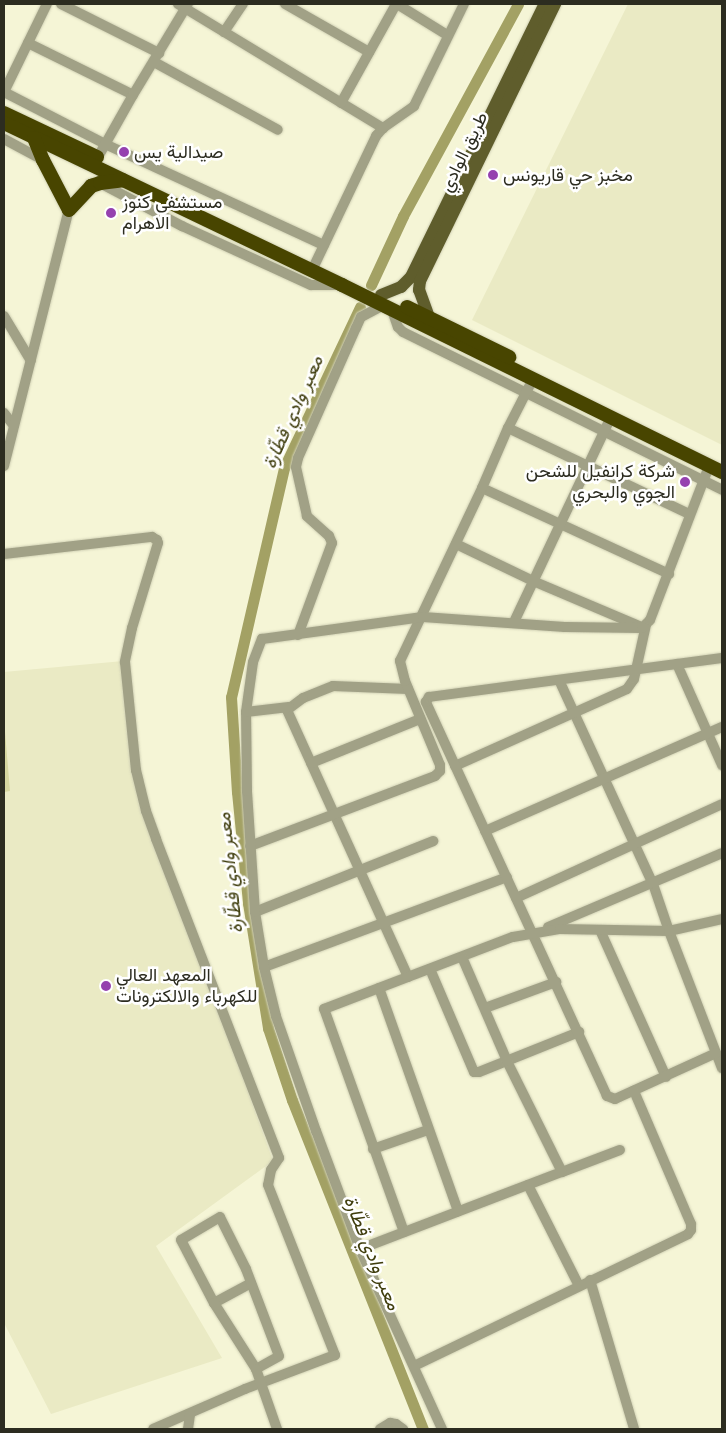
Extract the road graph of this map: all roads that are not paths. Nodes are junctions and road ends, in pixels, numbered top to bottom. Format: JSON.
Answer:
{"nodes":[{"id":1,"x":47,"y":4,"type":"edge"},
{"id":2,"x":61,"y":4,"type":"edge"},
{"id":3,"x":242,"y":4,"type":"edge"},
{"id":4,"x":285,"y":4,"type":"edge"},
{"id":5,"x":396,"y":4,"type":"edge"},
{"id":6,"x":464,"y":4,"type":"edge"},
{"id":7,"x":545,"y":4,"type":"edge"},
{"id":8,"x":555,"y":4,"type":"edge"},
{"id":9,"x":184,"y":5,"type":"edge"},
{"id":10,"x":224,"y":32,"type":"junction"},
{"id":11,"x":447,"y":35,"type":"junction"},
{"id":12,"x":533,"y":38,"type":"junction"},
{"id":13,"x":28,"y":43,"type":"junction"},
{"id":14,"x":369,"y":52,"type":"junction"},
{"id":15,"x":156,"y":57,"type":"junction"},
{"id":16,"x":4,"y":92,"type":"edge"},
{"id":17,"x":133,"y":95,"type":"junction"},
{"id":18,"x":341,"y":103,"type":"junction"},
{"id":19,"x":4,"y":113,"type":"edge"},
{"id":20,"x":4,"y":123,"type":"edge"},
{"id":21,"x":383,"y":128,"type":"junction"},
{"id":22,"x":278,"y":130,"type":"dead end"},
{"id":23,"x":34,"y":138,"type":"junction"},
{"id":24,"x":4,"y":139,"type":"edge"},
{"id":25,"x":106,"y":144,"type":"junction"},
{"id":26,"x":98,"y":157,"type":"junction"},
{"id":27,"x":43,"y":160,"type":"junction"},
{"id":28,"x":124,"y":180,"type":"junction"},
{"id":29,"x":100,"y":183,"type":"junction"},
{"id":30,"x":69,"y":210,"type":"junction"},
{"id":31,"x":235,"y":235,"type":"junction"},
{"id":32,"x":324,"y":245,"type":"junction"},
{"id":33,"x":229,"y":248,"type":"junction"},
{"id":34,"x":315,"y":264,"type":"junction"},
{"id":35,"x":416,"y":279,"type":"junction"},
{"id":36,"x":342,"y":285,"type":"junction"},
{"id":37,"x":385,"y":304,"type":"junction"},
{"id":38,"x":4,"y":316,"type":"edge"},
{"id":39,"x":426,"y":329,"type":"junction"},
{"id":40,"x":31,"y":361,"type":"junction"},
{"id":41,"x":533,"y":379,"type":"junction"},
{"id":42,"x":525,"y":394,"type":"junction"},
{"id":43,"x":4,"y":413,"type":"edge"},
{"id":44,"x":611,"y":417,"type":"junction"},
{"id":45,"x":14,"y":426,"type":"junction"},
{"id":46,"x":508,"y":428,"type":"junction"},
{"id":47,"x":604,"y":433,"type":"junction"},
{"id":48,"x":716,"y":464,"type":"edge"},
{"id":49,"x":4,"y":466,"type":"edge"},
{"id":50,"x":587,"y":467,"type":"junction"},
{"id":51,"x":722,"y":472,"type":"edge"},
{"id":52,"x":703,"y":480,"type":"junction"},
{"id":53,"x":482,"y":488,"type":"junction"},
{"id":54,"x":722,"y":490,"type":"edge"},
{"id":55,"x":689,"y":514,"type":"junction"},
{"id":56,"x":559,"y":525,"type":"junction"},
{"id":57,"x":456,"y":544,"type":"junction"},
{"id":58,"x":4,"y":554,"type":"edge"},
{"id":59,"x":668,"y":574,"type":"junction"},
{"id":60,"x":533,"y":581,"type":"junction"},
{"id":61,"x":419,"y":617,"type":"junction"},
{"id":62,"x":514,"y":622,"type":"junction"},
{"id":63,"x":644,"y":626,"type":"junction"},
{"id":64,"x":298,"y":635,"type":"junction"},
{"id":65,"x":722,"y":658,"type":"edge"},
{"id":66,"x":677,"y":664,"type":"junction"},
{"id":67,"x":636,"y":670,"type":"junction"},
{"id":68,"x":559,"y":680,"type":"junction"},
{"id":69,"x":408,"y":689,"type":"junction"},
{"id":70,"x":289,"y":707,"type":"junction"},
{"id":71,"x":246,"y":712,"type":"junction"},
{"id":72,"x":574,"y":712,"type":"junction"},
{"id":73,"x":420,"y":718,"type":"junction"},
{"id":74,"x":722,"y":727,"type":"edge"},
{"id":75,"x":708,"y":734,"type":"junction"},
{"id":76,"x":311,"y":763,"type":"junction"},
{"id":77,"x":722,"y":764,"type":"edge"},
{"id":78,"x":455,"y":766,"type":"junction"},
{"id":79,"x":605,"y":777,"type":"junction"},
{"id":80,"x":722,"y":804,"type":"edge"},
{"id":81,"x":333,"y":814,"type":"junction"},
{"id":82,"x":485,"y":831,"type":"junction"},
{"id":83,"x":433,"y":841,"type":"dead end"},
{"id":84,"x":635,"y":844,"type":"junction"},
{"id":85,"x":250,"y":846,"type":"junction"},
{"id":86,"x":722,"y":853,"type":"edge"},
{"id":87,"x":360,"y":870,"type":"junction"},
{"id":88,"x":506,"y":877,"type":"junction"},
{"id":89,"x":653,"y":884,"type":"junction"},
{"id":90,"x":516,"y":898,"type":"junction"},
{"id":91,"x":255,"y":912,"type":"junction"},
{"id":92,"x":722,"y":919,"type":"edge"},
{"id":93,"x":384,"y":923,"type":"junction"},
{"id":94,"x":600,"y":930,"type":"junction"},
{"id":95,"x":668,"y":931,"type":"junction"},
{"id":96,"x":534,"y":933,"type":"junction"},
{"id":97,"x":462,"y":957,"type":"junction"},
{"id":98,"x":264,"y":967,"type":"junction"},
{"id":99,"x":430,"y":969,"type":"junction"},
{"id":100,"x":408,"y":977,"type":"junction"},
{"id":101,"x":556,"y":982,"type":"junction"},
{"id":102,"x":380,"y":988,"type":"junction"},
{"id":103,"x":485,"y":1008,"type":"junction"},
{"id":104,"x":578,"y":1032,"type":"junction"},
{"id":105,"x":719,"y":1055,"type":"edge"},
{"id":106,"x":507,"y":1061,"type":"junction"},
{"id":107,"x":722,"y":1068,"type":"edge"},
{"id":108,"x":666,"y":1077,"type":"junction"},
{"id":109,"x":634,"y":1091,"type":"junction"},
{"id":110,"x":428,"y":1130,"type":"junction"},
{"id":111,"x":373,"y":1149,"type":"junction"},
{"id":112,"x":620,"y":1150,"type":"dead end"},
{"id":113,"x":562,"y":1172,"type":"junction"},
{"id":114,"x":528,"y":1185,"type":"junction"},
{"id":115,"x":458,"y":1211,"type":"junction"},
{"id":116,"x":404,"y":1232,"type":"junction"},
{"id":117,"x":360,"y":1249,"type":"junction"},
{"id":118,"x":590,"y":1280,"type":"junction"},
{"id":119,"x":251,"y":1282,"type":"junction"},
{"id":120,"x":579,"y":1286,"type":"junction"},
{"id":121,"x":214,"y":1303,"type":"junction"},
{"id":122,"x":414,"y":1366,"type":"junction"},
{"id":123,"x":256,"y":1369,"type":"junction"},
{"id":124,"x":262,"y":1384,"type":"junction"},
{"id":125,"x":190,"y":1414,"type":"junction"},
{"id":126,"x":154,"y":1429,"type":"edge"},
{"id":127,"x":188,"y":1429,"type":"edge"},
{"id":128,"x":276,"y":1429,"type":"edge"},
{"id":129,"x":380,"y":1429,"type":"edge"},
{"id":130,"x":403,"y":1429,"type":"edge"},
{"id":131,"x":442,"y":1429,"type":"edge"},
{"id":132,"x":634,"y":1429,"type":"edge"}],
"edges":[{"from":1,"to":13,"type":"street"},
{"from":2,"to":15,"type":"street"},
{"from":3,"to":10,"type":"street"},
{"from":4,"to":14,"type":"street"},
{"from":5,"to":11,"type":"street"},
{"from":5,"to":14,"type":"street"},
{"from":6,"to":11,"type":"street"},
{"from":7,"to":12,"type":"main road","name":"طريق الوادي"},
{"from":8,"to":12,"type":"main road","name":"طريق الوادي"},
{"from":9,"to":10,"type":"street"},
{"from":9,"to":15,"type":"street"},
{"from":10,"to":18,"type":"street"},
{"from":11,"to":21,"type":"street"},
{"from":12,"to":35,"type":"main road","name":"طريق الوادي"},
{"from":13,"to":16,"type":"street"},
{"from":13,"to":17,"type":"street"},
{"from":14,"to":18,"type":"street"},
{"from":15,"to":17,"type":"street"},
{"from":15,"to":22,"type":"street"},
{"from":16,"to":25,"type":"street"},
{"from":17,"to":25,"type":"street"},
{"from":18,"to":21,"type":"street"},
{"from":19,"to":26,"type":"highway"},
{"from":20,"to":23,"type":"highway"},
{"from":21,"to":32,"type":"street"},
{"from":23,"to":27,"type":"highway"},
{"from":23,"to":28,"type":"highway"},
{"from":24,"to":27,"type":"street"},
{"from":25,"to":26,"type":"street"},
{"from":25,"to":32,"type":"street"},
{"from":26,"to":34,"type":"highway"},
{"from":27,"to":30,"type":"highway"},
{"from":28,"to":29,"type":"highway"},
{"from":28,"to":31,"type":"highway"},
{"from":29,"to":30,"type":"highway"},
{"from":29,"to":33,"type":"street"},
{"from":30,"to":40,"type":"street"},
{"from":31,"to":33,"type":"street"},
{"from":31,"to":36,"type":"highway"},
{"from":32,"to":34,"type":"street"},
{"from":33,"to":36,"type":"street"},
{"from":34,"to":37,"type":"highway"},
{"from":35,"to":37,"type":"main road"},
{"from":35,"to":39,"type":"main road"},
{"from":36,"to":37,"type":"highway"},
{"from":37,"to":39,"type":"highway"},
{"from":37,"to":39,"type":"highway"},
{"from":37,"to":64,"type":"street"},
{"from":38,"to":40,"type":"street"},
{"from":39,"to":41,"type":"highway"},
{"from":39,"to":42,"type":"street"},
{"from":39,"to":48,"type":"highway"},
{"from":40,"to":45,"type":"street"},
{"from":41,"to":42,"type":"street"},
{"from":41,"to":44,"type":"highway"},
{"from":42,"to":46,"type":"street"},
{"from":42,"to":47,"type":"street"},
{"from":43,"to":45,"type":"street"},
{"from":44,"to":47,"type":"street"},
{"from":44,"to":48,"type":"highway"},
{"from":45,"to":49,"type":"street"},
{"from":46,"to":50,"type":"street"},
{"from":46,"to":53,"type":"street"},
{"from":47,"to":50,"type":"street"},
{"from":47,"to":52,"type":"street"},
{"from":48,"to":51,"type":"highway"},
{"from":48,"to":52,"type":"street"},
{"from":50,"to":55,"type":"street"},
{"from":50,"to":56,"type":"street"},
{"from":52,"to":54,"type":"street"},
{"from":52,"to":55,"type":"street"},
{"from":53,"to":56,"type":"street"},
{"from":53,"to":57,"type":"street"},
{"from":55,"to":59,"type":"street"},
{"from":56,"to":59,"type":"street"},
{"from":56,"to":60,"type":"street"},
{"from":57,"to":60,"type":"street"},
{"from":57,"to":61,"type":"street"},
{"from":58,"to":124,"type":"street"},
{"from":59,"to":63,"type":"street"},
{"from":60,"to":62,"type":"street"},
{"from":60,"to":63,"type":"street"},
{"from":61,"to":62,"type":"street"},
{"from":61,"to":64,"type":"street"},
{"from":61,"to":69,"type":"street"},
{"from":62,"to":63,"type":"street"},
{"from":63,"to":67,"type":"street"},
{"from":64,"to":71,"type":"street"},
{"from":65,"to":66,"type":"street"},
{"from":66,"to":67,"type":"street"},
{"from":66,"to":75,"type":"street"},
{"from":67,"to":68,"type":"street"},
{"from":67,"to":72,"type":"street"},
{"from":68,"to":72,"type":"street"},
{"from":68,"to":78,"type":"street"},
{"from":69,"to":70,"type":"street"},
{"from":69,"to":73,"type":"street"},
{"from":70,"to":71,"type":"street"},
{"from":70,"to":76,"type":"street"},
{"from":71,"to":85,"type":"street"},
{"from":72,"to":78,"type":"street"},
{"from":72,"to":79,"type":"street"},
{"from":73,"to":76,"type":"street"},
{"from":73,"to":81,"type":"street"},
{"from":74,"to":75,"type":"street"},
{"from":75,"to":77,"type":"street"},
{"from":75,"to":79,"type":"street"},
{"from":76,"to":81,"type":"street"},
{"from":78,"to":82,"type":"street"},
{"from":79,"to":82,"type":"street"},
{"from":79,"to":84,"type":"street"},
{"from":80,"to":84,"type":"street"},
{"from":81,"to":85,"type":"street"},
{"from":81,"to":87,"type":"street"},
{"from":82,"to":88,"type":"street"},
{"from":83,"to":87,"type":"street"},
{"from":84,"to":89,"type":"street"},
{"from":84,"to":90,"type":"street"},
{"from":85,"to":91,"type":"street"},
{"from":86,"to":89,"type":"street"},
{"from":87,"to":91,"type":"street"},
{"from":87,"to":93,"type":"street"},
{"from":88,"to":90,"type":"street"},
{"from":88,"to":93,"type":"street"},
{"from":89,"to":95,"type":"street"},
{"from":89,"to":96,"type":"street"},
{"from":90,"to":96,"type":"street"},
{"from":91,"to":98,"type":"street"},
{"from":92,"to":95,"type":"street"},
{"from":93,"to":98,"type":"street"},
{"from":93,"to":100,"type":"street"},
{"from":94,"to":95,"type":"street"},
{"from":94,"to":96,"type":"street"},
{"from":94,"to":108,"type":"street"},
{"from":95,"to":105,"type":"street"},
{"from":96,"to":97,"type":"street"},
{"from":96,"to":101,"type":"street"},
{"from":97,"to":99,"type":"street"},
{"from":97,"to":103,"type":"street"},
{"from":98,"to":117,"type":"street"},
{"from":99,"to":100,"type":"street"},
{"from":99,"to":106,"type":"street"},
{"from":100,"to":102,"type":"street"},
{"from":101,"to":103,"type":"street"},
{"from":101,"to":104,"type":"street"},
{"from":102,"to":110,"type":"street"},
{"from":102,"to":111,"type":"street"},
{"from":103,"to":106,"type":"street"},
{"from":104,"to":106,"type":"street"},
{"from":104,"to":109,"type":"street"},
{"from":105,"to":107,"type":"street"},
{"from":105,"to":108,"type":"street"},
{"from":106,"to":113,"type":"street"},
{"from":108,"to":109,"type":"street"},
{"from":109,"to":118,"type":"street"},
{"from":110,"to":111,"type":"street"},
{"from":110,"to":115,"type":"street"},
{"from":111,"to":116,"type":"street"},
{"from":112,"to":113,"type":"street"},
{"from":113,"to":114,"type":"street"},
{"from":114,"to":115,"type":"street"},
{"from":114,"to":120,"type":"street"},
{"from":115,"to":116,"type":"street"},
{"from":116,"to":117,"type":"street"},
{"from":117,"to":122,"type":"street"},
{"from":118,"to":120,"type":"street"},
{"from":118,"to":132,"type":"street"},
{"from":119,"to":121,"type":"street"},
{"from":119,"to":121,"type":"street"},
{"from":119,"to":123,"type":"street"},
{"from":120,"to":122,"type":"street"},
{"from":121,"to":123,"type":"street"},
{"from":122,"to":131,"type":"street"},
{"from":123,"to":124,"type":"street"},
{"from":124,"to":125,"type":"street"},
{"from":124,"to":128,"type":"street"},
{"from":125,"to":126,"type":"street"},
{"from":125,"to":127,"type":"street"},
{"from":129,"to":130,"type":"street"}]}
